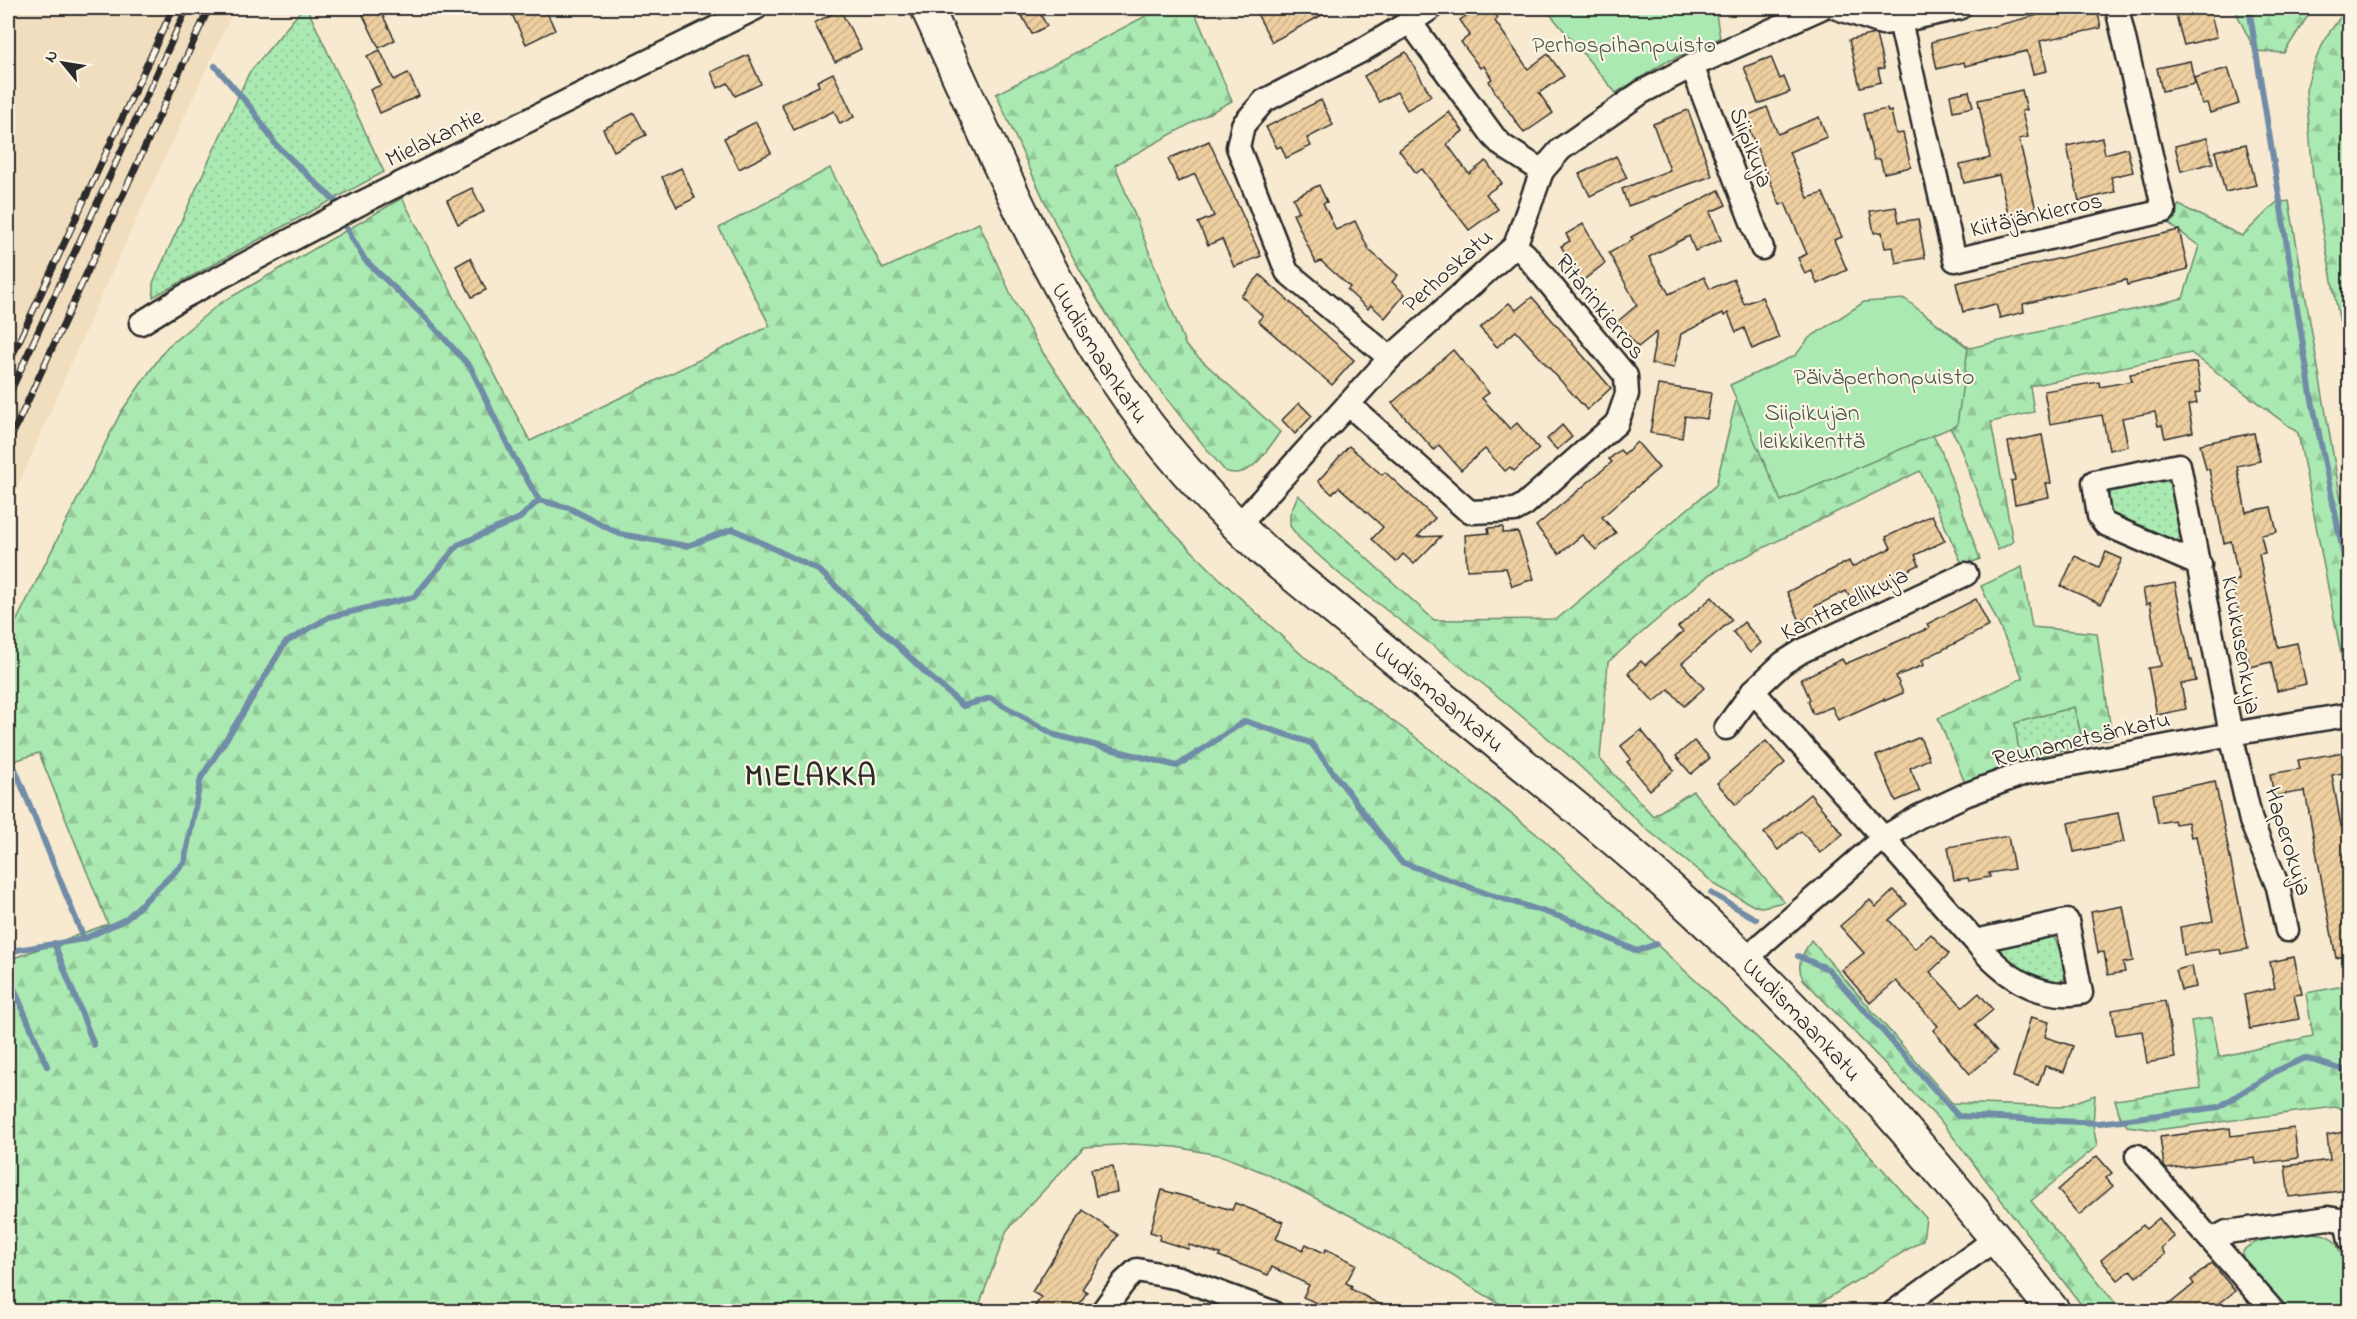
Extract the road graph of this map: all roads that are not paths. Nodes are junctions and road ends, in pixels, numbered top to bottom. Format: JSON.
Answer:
{"nodes":[{"id":1,"x":756,"y":8,"type":"edge"},
{"id":2,"x":927,"y":8,"type":"edge"},
{"id":3,"x":1431,"y":8,"type":"edge"},
{"id":4,"x":1821,"y":8,"type":"edge"},
{"id":5,"x":1837,"y":8,"type":"edge"},
{"id":6,"x":1959,"y":8,"type":"edge"},
{"id":7,"x":2117,"y":8,"type":"edge"},
{"id":8,"x":1900,"y":21,"type":"junction"},
{"id":9,"x":1410,"y":22,"type":"junction"},
{"id":10,"x":1692,"y":66,"type":"junction"},
{"id":11,"x":1542,"y":171,"type":"junction"},
{"id":12,"x":1515,"y":246,"type":"junction"},
{"id":13,"x":1762,"y":248,"type":"dead end"},
{"id":14,"x":141,"y":324,"type":"dead end"},
{"id":15,"x":1390,"y":358,"type":"junction"},
{"id":16,"x":1348,"y":404,"type":"junction"},
{"id":17,"x":1237,"y":526,"type":"junction"},
{"id":18,"x":2200,"y":565,"type":"junction"},
{"id":19,"x":1966,"y":574,"type":"dead end"},
{"id":20,"x":1753,"y":692,"type":"junction"},
{"id":21,"x":2341,"y":716,"type":"dead end"},
{"id":22,"x":1726,"y":728,"type":"dead end"},
{"id":23,"x":2231,"y":734,"type":"junction"},
{"id":24,"x":1882,"y":839,"type":"junction"},
{"id":25,"x":2287,"y":930,"type":"dead end"},
{"id":26,"x":1975,"y":941,"type":"junction"},
{"id":27,"x":1745,"y":962,"type":"junction"},
{"id":28,"x":2138,"y":1156,"type":"dead end"},
{"id":29,"x":1997,"y":1238,"type":"junction"},
{"id":30,"x":2212,"y":1240,"type":"junction"},
{"id":31,"x":2349,"y":1240,"type":"edge"},
{"id":32,"x":1102,"y":1311,"type":"edge"},
{"id":33,"x":1272,"y":1311,"type":"edge"},
{"id":34,"x":1894,"y":1311,"type":"edge"},
{"id":35,"x":2054,"y":1311,"type":"edge"},
{"id":36,"x":2274,"y":1311,"type":"edge"}],
"edges":[{"from":1,"to":14,"type":"street","name":"Mielakantie"},
{"from":2,"to":17,"type":"street","name":"Uudismaankatu"},
{"from":3,"to":9,"type":"street"},
{"from":4,"to":10,"type":"street","name":"Perhoskatu"},
{"from":5,"to":8,"type":"street"},
{"from":6,"to":8,"type":"street"},
{"from":7,"to":8,"type":"street","name":"Kiitäjänkierros"},
{"from":9,"to":11,"type":"street"},
{"from":9,"to":15,"type":"street"},
{"from":10,"to":11,"type":"street","name":"Perhoskatu"},
{"from":10,"to":13,"type":"street","name":"Siipikuja"},
{"from":11,"to":12,"type":"street","name":"Perhoskatu"},
{"from":12,"to":15,"type":"street","name":"Perhoskatu"},
{"from":12,"to":16,"type":"street","name":"Ritarinkierros"},
{"from":15,"to":16,"type":"street","name":"Perhoskatu"},
{"from":16,"to":17,"type":"street","name":"Perhoskatu"},
{"from":17,"to":27,"type":"street","name":"Uudismaankatu"},
{"from":18,"to":18,"type":"street","name":"Kuukusenkuja"},
{"from":18,"to":23,"type":"street","name":"Kuukusenkuja"},
{"from":19,"to":20,"type":"street","name":"Kanttarellikuja"},
{"from":20,"to":22,"type":"street","name":"Kanttarellikuja"},
{"from":20,"to":24,"type":"street"},
{"from":21,"to":23,"type":"street","name":"Reunametsänkatu"},
{"from":23,"to":24,"type":"street","name":"Reunametsänkatu"},
{"from":23,"to":25,"type":"street","name":"Haperokuja"},
{"from":24,"to":26,"type":"street"},
{"from":24,"to":27,"type":"street","name":"Reunametsänkatu"},
{"from":26,"to":26,"type":"street"},
{"from":27,"to":29,"type":"street","name":"Uudismaankatu"},
{"from":28,"to":30,"type":"street"},
{"from":29,"to":34,"type":"street"},
{"from":29,"to":35,"type":"street","name":"Uudismaankatu"},
{"from":30,"to":31,"type":"street"},
{"from":30,"to":36,"type":"street"},
{"from":32,"to":33,"type":"street"}]}
